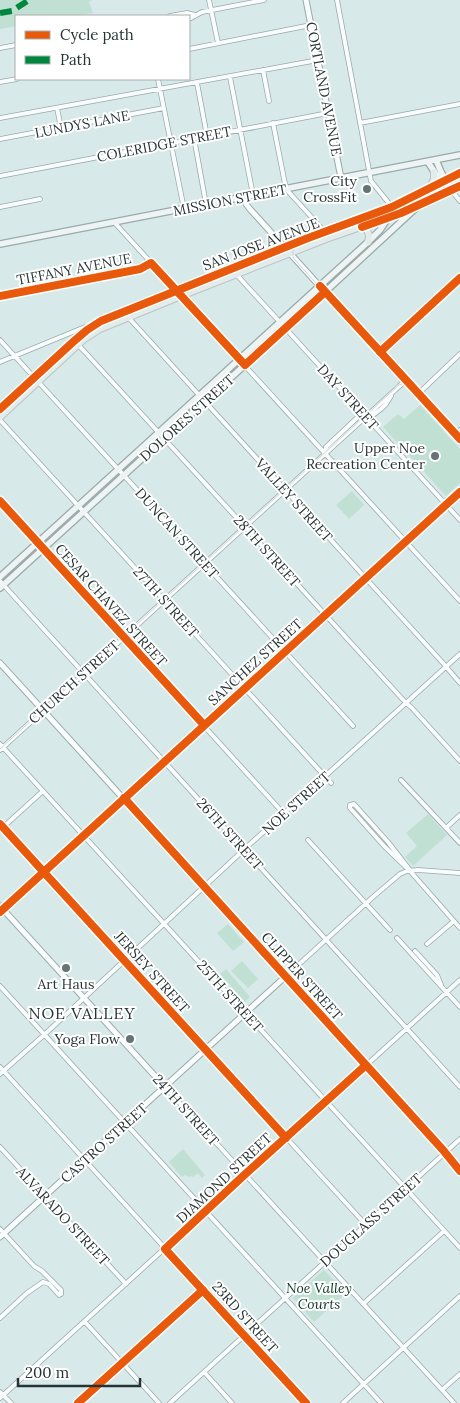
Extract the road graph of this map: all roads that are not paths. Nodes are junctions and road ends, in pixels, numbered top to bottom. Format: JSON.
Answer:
{"nodes":[{"id":1,"x":209,"y":0,"type":"edge"},
{"id":2,"x":264,"y":0,"type":"edge"},
{"id":3,"x":306,"y":0,"type":"edge"},
{"id":4,"x":337,"y":0,"type":"edge"},
{"id":5,"x":211,"y":10,"type":"junction"},
{"id":6,"x":176,"y":15,"type":"edge"},
{"id":7,"x":195,"y":15,"type":"junction"},
{"id":8,"x":190,"y":18,"type":"edge"},
{"id":9,"x":311,"y":25,"type":"junction"},
{"id":10,"x":218,"y":43,"type":"junction"},
{"id":11,"x":15,"y":45,"type":"edge"},
{"id":12,"x":0,"y":48,"type":"edge"},
{"id":13,"x":190,"y":49,"type":"edge"},
{"id":14,"x":318,"y":60,"type":"junction"},
{"id":15,"x":263,"y":70,"type":"junction"},
{"id":16,"x":230,"y":76,"type":"junction"},
{"id":17,"x":15,"y":79,"type":"edge"},
{"id":18,"x":158,"y":80,"type":"edge"},
{"id":19,"x":0,"y":82,"type":"edge"},
{"id":20,"x":197,"y":83,"type":"junction"},
{"id":21,"x":160,"y":90,"type":"junction"},
{"id":22,"x":269,"y":101,"type":"dead end"},
{"id":23,"x":460,"y":104,"type":"edge"},
{"id":24,"x":57,"y":108,"type":"junction"},
{"id":25,"x":164,"y":108,"type":"junction"},
{"id":26,"x":328,"y":113,"type":"junction"},
{"id":27,"x":0,"y":118,"type":"edge"},
{"id":28,"x":273,"y":123,"type":"junction"},
{"id":29,"x":360,"y":123,"type":"junction"},
{"id":30,"x":60,"y":128,"type":"junction"},
{"id":31,"x":240,"y":130,"type":"junction"},
{"id":32,"x":207,"y":136,"type":"junction"},
{"id":33,"x":194,"y":138,"type":"junction"},
{"id":34,"x":0,"y":139,"type":"edge"},
{"id":35,"x":171,"y":143,"type":"junction"},
{"id":36,"x":460,"y":155,"type":"edge"},
{"id":37,"x":436,"y":160,"type":"junction"},
{"id":38,"x":428,"y":162,"type":"junction"},
{"id":39,"x":434,"y":172,"type":"junction"},
{"id":40,"x":460,"y":172,"type":"edge"},
{"id":41,"x":370,"y":173,"type":"junction"},
{"id":42,"x":0,"y":176,"type":"edge"},
{"id":43,"x":341,"y":178,"type":"junction"},
{"id":44,"x":444,"y":181,"type":"junction"},
{"id":45,"x":460,"y":186,"type":"edge"},
{"id":46,"x":429,"y":188,"type":"junction"},
{"id":47,"x":286,"y":189,"type":"junction"},
{"id":48,"x":451,"y":190,"type":"junction"},
{"id":49,"x":253,"y":195,"type":"junction"},
{"id":50,"x":245,"y":197,"type":"junction"},
{"id":51,"x":40,"y":199,"type":"dead end"},
{"id":52,"x":460,"y":201,"type":"edge"},
{"id":53,"x":401,"y":203,"type":"junction"},
{"id":54,"x":206,"y":204,"type":"junction"},
{"id":55,"x":417,"y":206,"type":"junction"},
{"id":56,"x":0,"y":207,"type":"edge"},
{"id":57,"x":392,"y":207,"type":"junction"},
{"id":58,"x":184,"y":208,"type":"junction"},
{"id":59,"x":388,"y":218,"type":"junction"},
{"id":60,"x":114,"y":222,"type":"junction"},
{"id":61,"x":364,"y":226,"type":"junction"},
{"id":62,"x":324,"y":232,"type":"junction"},
{"id":63,"x":368,"y":242,"type":"junction"},
{"id":64,"x":0,"y":244,"type":"edge"},
{"id":65,"x":288,"y":251,"type":"junction"},
{"id":66,"x":357,"y":251,"type":"junction"},
{"id":67,"x":363,"y":257,"type":"junction"},
{"id":68,"x":152,"y":263,"type":"junction"},
{"id":69,"x":236,"y":274,"type":"junction"},
{"id":70,"x":460,"y":278,"type":"edge"},
{"id":71,"x":320,"y":286,"type":"junction"},
{"id":72,"x":325,"y":292,"type":"junction"},
{"id":73,"x":179,"y":293,"type":"junction"},
{"id":74,"x":0,"y":296,"type":"edge"},
{"id":75,"x":128,"y":317,"type":"junction"},
{"id":76,"x":280,"y":322,"type":"junction"},
{"id":77,"x":85,"y":326,"type":"dead end"},
{"id":78,"x":285,"y":328,"type":"junction"},
{"id":79,"x":0,"y":340,"type":"edge"},
{"id":80,"x":76,"y":343,"type":"junction"},
{"id":81,"x":380,"y":352,"type":"junction"},
{"id":82,"x":460,"y":354,"type":"edge"},
{"id":83,"x":15,"y":356,"type":"junction"},
{"id":84,"x":239,"y":359,"type":"junction"},
{"id":85,"x":0,"y":362,"type":"edge"},
{"id":86,"x":245,"y":365,"type":"junction"},
{"id":87,"x":37,"y":379,"type":"junction"},
{"id":88,"x":405,"y":380,"type":"junction"},
{"id":89,"x":418,"y":394,"type":"junction"},
{"id":90,"x":199,"y":396,"type":"junction"},
{"id":91,"x":205,"y":402,"type":"junction"},
{"id":92,"x":0,"y":409,"type":"edge"},
{"id":93,"x":366,"y":416,"type":"junction"},
{"id":94,"x":0,"y":419,"type":"edge"},
{"id":95,"x":159,"y":432,"type":"junction"},
{"id":96,"x":458,"y":432,"type":"edge"},
{"id":97,"x":165,"y":438,"type":"junction"},
{"id":98,"x":460,"y":439,"type":"edge"},
{"id":99,"x":325,"y":454,"type":"junction"},
{"id":100,"x":119,"y":469,"type":"junction"},
{"id":101,"x":124,"y":475,"type":"junction"},
{"id":102,"x":285,"y":490,"type":"junction"},
{"id":103,"x":460,"y":492,"type":"edge"},
{"id":104,"x":0,"y":501,"type":"edge"},
{"id":105,"x":446,"y":504,"type":"junction"},
{"id":106,"x":78,"y":506,"type":"junction"},
{"id":107,"x":84,"y":512,"type":"junction"},
{"id":108,"x":460,"y":520,"type":"edge"},
{"id":109,"x":245,"y":527,"type":"junction"},
{"id":110,"x":405,"y":541,"type":"junction"},
{"id":111,"x":38,"y":543,"type":"junction"},
{"id":112,"x":43,"y":549,"type":"junction"},
{"id":113,"x":205,"y":564,"type":"junction"},
{"id":114,"x":0,"y":577,"type":"edge"},
{"id":115,"x":366,"y":578,"type":"junction"},
{"id":116,"x":1,"y":585,"type":"edge"},
{"id":117,"x":164,"y":600,"type":"junction"},
{"id":118,"x":460,"y":601,"type":"edge"},
{"id":119,"x":325,"y":615,"type":"junction"},
{"id":120,"x":124,"y":637,"type":"junction"},
{"id":121,"x":285,"y":651,"type":"junction"},
{"id":122,"x":460,"y":654,"type":"edge"},
{"id":123,"x":0,"y":663,"type":"edge"},
{"id":124,"x":446,"y":667,"type":"junction"},
{"id":125,"x":84,"y":673,"type":"junction"},
{"id":126,"x":460,"y":683,"type":"edge"},
{"id":127,"x":245,"y":688,"type":"junction"},
{"id":128,"x":406,"y":703,"type":"junction"},
{"id":129,"x":43,"y":710,"type":"junction"},
{"id":130,"x":204,"y":725,"type":"junction"},
{"id":131,"x":353,"y":726,"type":"dead end"},
{"id":132,"x":1,"y":747,"type":"edge"},
{"id":133,"x":460,"y":761,"type":"edge"},
{"id":134,"x":164,"y":762,"type":"junction"},
{"id":135,"x":326,"y":777,"type":"junction"},
{"id":136,"x":401,"y":780,"type":"dead end"},
{"id":137,"x":331,"y":783,"type":"dead end"},
{"id":138,"x":43,"y":791,"type":"junction"},
{"id":139,"x":124,"y":798,"type":"junction"},
{"id":140,"x":284,"y":814,"type":"junction"},
{"id":141,"x":460,"y":815,"type":"edge"},
{"id":142,"x":371,"y":823,"type":"junction"},
{"id":143,"x":1,"y":827,"type":"edge"},
{"id":144,"x":367,"y":827,"type":"junction"},
{"id":145,"x":446,"y":828,"type":"junction"},
{"id":146,"x":83,"y":835,"type":"junction"},
{"id":147,"x":308,"y":840,"type":"dead end"},
{"id":148,"x":460,"y":843,"type":"edge"},
{"id":149,"x":245,"y":850,"type":"junction"},
{"id":150,"x":410,"y":871,"type":"junction"},
{"id":151,"x":43,"y":872,"type":"junction"},
{"id":152,"x":460,"y":873,"type":"edge"},
{"id":153,"x":205,"y":887,"type":"junction"},
{"id":154,"x":366,"y":904,"type":"junction"},
{"id":155,"x":1,"y":909,"type":"edge"},
{"id":156,"x":454,"y":921,"type":"junction"},
{"id":157,"x":164,"y":924,"type":"junction"},
{"id":158,"x":460,"y":928,"type":"edge"},
{"id":159,"x":390,"y":930,"type":"dead end"},
{"id":160,"x":397,"y":938,"type":"dead end"},
{"id":161,"x":326,"y":940,"type":"junction"},
{"id":162,"x":427,"y":944,"type":"dead end"},
{"id":163,"x":415,"y":951,"type":"dead end"},
{"id":164,"x":124,"y":960,"type":"junction"},
{"id":165,"x":286,"y":976,"type":"junction"},
{"id":166,"x":460,"y":980,"type":"edge"},
{"id":167,"x":0,"y":986,"type":"edge"},
{"id":168,"x":442,"y":987,"type":"junction"},
{"id":169,"x":446,"y":992,"type":"junction"},
{"id":170,"x":84,"y":998,"type":"junction"},
{"id":171,"x":460,"y":1007,"type":"edge"},
{"id":172,"x":246,"y":1013,"type":"junction"},
{"id":173,"x":407,"y":1028,"type":"junction"},
{"id":174,"x":44,"y":1035,"type":"junction"},
{"id":175,"x":206,"y":1050,"type":"junction"},
{"id":176,"x":366,"y":1065,"type":"junction"},
{"id":177,"x":1,"y":1070,"type":"edge"},
{"id":178,"x":165,"y":1087,"type":"junction"},
{"id":179,"x":460,"y":1087,"type":"edge"},
{"id":180,"x":326,"y":1101,"type":"junction"},
{"id":181,"x":125,"y":1123,"type":"junction"},
{"id":182,"x":286,"y":1138,"type":"junction"},
{"id":183,"x":460,"y":1139,"type":"edge"},
{"id":184,"x":0,"y":1147,"type":"edge"},
{"id":185,"x":445,"y":1152,"type":"junction"},
{"id":186,"x":85,"y":1160,"type":"junction"},
{"id":187,"x":460,"y":1171,"type":"edge"},
{"id":188,"x":245,"y":1174,"type":"junction"},
{"id":189,"x":406,"y":1189,"type":"junction"},
{"id":190,"x":45,"y":1197,"type":"junction"},
{"id":191,"x":205,"y":1212,"type":"junction"},
{"id":192,"x":366,"y":1225,"type":"junction"},
{"id":193,"x":444,"y":1231,"type":"junction"},
{"id":194,"x":1,"y":1233,"type":"edge"},
{"id":195,"x":460,"y":1248,"type":"edge"},
{"id":196,"x":165,"y":1249,"type":"junction"},
{"id":197,"x":325,"y":1262,"type":"junction"},
{"id":198,"x":126,"y":1284,"type":"junction"},
{"id":199,"x":203,"y":1290,"type":"junction"},
{"id":200,"x":460,"y":1296,"type":"edge"},
{"id":201,"x":285,"y":1299,"type":"junction"},
{"id":202,"x":363,"y":1304,"type":"junction"},
{"id":203,"x":0,"y":1318,"type":"edge"},
{"id":204,"x":85,"y":1322,"type":"junction"},
{"id":205,"x":244,"y":1335,"type":"junction"},
{"id":206,"x":403,"y":1348,"type":"junction"},
{"id":207,"x":122,"y":1363,"type":"junction"},
{"id":208,"x":204,"y":1372,"type":"junction"},
{"id":209,"x":460,"y":1374,"type":"edge"},
{"id":210,"x":363,"y":1384,"type":"junction"},
{"id":211,"x":442,"y":1390,"type":"junction"},
{"id":212,"x":1,"y":1395,"type":"edge"},
{"id":213,"x":11,"y":1403,"type":"edge"},
{"id":214,"x":78,"y":1403,"type":"edge"},
{"id":215,"x":159,"y":1403,"type":"edge"},
{"id":216,"x":170,"y":1403,"type":"edge"},
{"id":217,"x":232,"y":1403,"type":"edge"},
{"id":218,"x":306,"y":1403,"type":"edge"},
{"id":219,"x":343,"y":1403,"type":"edge"},
{"id":220,"x":381,"y":1403,"type":"edge"},
{"id":221,"x":454,"y":1403,"type":"edge"}],
"edges":[{"from":1,"to":5,"type":"street"},
{"from":2,"to":5,"type":"street"},
{"from":3,"to":9,"type":"street","name":"CORTLAND AVENUE"},
{"from":4,"to":29,"type":"street"},
{"from":5,"to":7,"type":"street"},
{"from":5,"to":10,"type":"street"},
{"from":6,"to":7,"type":"street"},
{"from":7,"to":8,"type":"street"},
{"from":9,"to":10,"type":"street"},
{"from":9,"to":14,"type":"street","name":"CORTLAND AVENUE"},
{"from":10,"to":13,"type":"street"},
{"from":11,"to":12,"type":"street"},
{"from":14,"to":15,"type":"street"},
{"from":14,"to":26,"type":"street","name":"CORTLAND AVENUE"},
{"from":15,"to":16,"type":"street"},
{"from":15,"to":22,"type":"street"},
{"from":16,"to":20,"type":"street"},
{"from":16,"to":31,"type":"street"},
{"from":17,"to":19,"type":"street"},
{"from":18,"to":21,"type":"street"},
{"from":20,"to":21,"type":"street"},
{"from":20,"to":32,"type":"street"},
{"from":21,"to":24,"type":"street"},
{"from":21,"to":25,"type":"street"},
{"from":23,"to":29,"type":"street"},
{"from":24,"to":27,"type":"street"},
{"from":24,"to":30,"type":"street"},
{"from":25,"to":30,"type":"street","name":"LUNDYS LANE"},
{"from":25,"to":35,"type":"street"},
{"from":26,"to":28,"type":"street","name":"COLERIDGE STREET"},
{"from":26,"to":43,"type":"street","name":"CORTLAND AVENUE"},
{"from":28,"to":31,"type":"street","name":"COLERIDGE STREET"},
{"from":28,"to":47,"type":"street"},
{"from":29,"to":41,"type":"street"},
{"from":30,"to":34,"type":"street","name":"LUNDYS LANE"},
{"from":31,"to":32,"type":"street","name":"COLERIDGE STREET"},
{"from":31,"to":49,"type":"street"},
{"from":32,"to":33,"type":"street","name":"COLERIDGE STREET"},
{"from":33,"to":35,"type":"street","name":"COLERIDGE STREET"},
{"from":33,"to":54,"type":"street"},
{"from":35,"to":42,"type":"street","name":"COLERIDGE STREET"},
{"from":35,"to":58,"type":"street"},
{"from":36,"to":37,"type":"main road","name":"MISSION STREET"},
{"from":37,"to":38,"type":"main road","name":"MISSION STREET"},
{"from":37,"to":44,"type":"main road"},
{"from":38,"to":39,"type":"main road"},
{"from":38,"to":41,"type":"main road","name":"MISSION STREET"},
{"from":39,"to":44,"type":"main road"},
{"from":39,"to":46,"type":"main road"},
{"from":40,"to":44,"type":"main road","name":"SAN JOSE AVENUE"},
{"from":41,"to":43,"type":"main road","name":"MISSION STREET"},
{"from":41,"to":57,"type":"street"},
{"from":43,"to":47,"type":"main road","name":"MISSION STREET"},
{"from":44,"to":46,"type":"main road","name":"SAN JOSE AVENUE"},
{"from":44,"to":48,"type":"main road"},
{"from":45,"to":48,"type":"main road","name":"SAN JOSE AVENUE"},
{"from":46,"to":53,"type":"main road","name":"SAN JOSE AVENUE"},
{"from":47,"to":49,"type":"main road","name":"MISSION STREET"},
{"from":47,"to":62,"type":"street"},
{"from":48,"to":52,"type":"street"},
{"from":48,"to":55,"type":"main road","name":"SAN JOSE AVENUE"},
{"from":49,"to":50,"type":"main road","name":"MISSION STREET"},
{"from":50,"to":54,"type":"main road","name":"MISSION STREET"},
{"from":50,"to":65,"type":"street"},
{"from":51,"to":56,"type":"street"},
{"from":53,"to":57,"type":"main road","name":"SAN JOSE AVENUE"},
{"from":53,"to":59,"type":"main road"},
{"from":54,"to":58,"type":"main road","name":"MISSION STREET"},
{"from":55,"to":59,"type":"main road","name":"SAN JOSE AVENUE"},
{"from":55,"to":67,"type":"main road","name":"DOLORES STREET"},
{"from":57,"to":62,"type":"main road","name":"SAN JOSE AVENUE"},
{"from":58,"to":60,"type":"main road","name":"MISSION STREET"},
{"from":59,"to":61,"type":"main road","name":"SAN JOSE AVENUE"},
{"from":59,"to":63,"type":"main road","name":"DOLORES STREET"},
{"from":60,"to":64,"type":"main road","name":"MISSION STREET"},
{"from":60,"to":68,"type":"street"},
{"from":61,"to":63,"type":"main road"},
{"from":61,"to":65,"type":"main road","name":"SAN JOSE AVENUE"},
{"from":62,"to":65,"type":"main road","name":"SAN JOSE AVENUE"},
{"from":63,"to":66,"type":"main road","name":"DOLORES STREET"},
{"from":65,"to":69,"type":"main road","name":"SAN JOSE AVENUE"},
{"from":65,"to":71,"type":"street"},
{"from":65,"to":73,"type":"main road","name":"SAN JOSE AVENUE"},
{"from":66,"to":67,"type":"main road"},
{"from":66,"to":71,"type":"main road","name":"DOLORES STREET"},
{"from":67,"to":72,"type":"main road","name":"DOLORES STREET"},
{"from":68,"to":73,"type":"street"},
{"from":68,"to":74,"type":"street","name":"TIFFANY AVENUE"},
{"from":69,"to":73,"type":"main road","name":"SAN JOSE AVENUE"},
{"from":69,"to":76,"type":"street","name":"DAY STREET"},
{"from":70,"to":81,"type":"street"},
{"from":71,"to":72,"type":"street"},
{"from":71,"to":76,"type":"main road","name":"DOLORES STREET"},
{"from":72,"to":78,"type":"main road","name":"DOLORES STREET"},
{"from":72,"to":81,"type":"street"},
{"from":73,"to":75,"type":"main road","name":"SAN JOSE AVENUE"},
{"from":73,"to":80,"type":"main road","name":"SAN JOSE AVENUE"},
{"from":73,"to":84,"type":"street"},
{"from":75,"to":80,"type":"main road","name":"SAN JOSE AVENUE"},
{"from":75,"to":90,"type":"street","name":"VALLEY STREET"},
{"from":76,"to":78,"type":"street","name":"DAY STREET"},
{"from":76,"to":84,"type":"main road","name":"DOLORES STREET"},
{"from":77,"to":83,"type":"street"},
{"from":78,"to":86,"type":"main road","name":"DOLORES STREET"},
{"from":78,"to":93,"type":"street","name":"DAY STREET"},
{"from":79,"to":83,"type":"street","name":"DUNCAN STREET"},
{"from":80,"to":87,"type":"main road"},
{"from":80,"to":95,"type":"street","name":"28TH STREET"},
{"from":81,"to":88,"type":"street"},
{"from":82,"to":89,"type":"street"},
{"from":83,"to":85,"type":"street"},
{"from":83,"to":87,"type":"street","name":"DUNCAN STREET"},
{"from":84,"to":86,"type":"street"},
{"from":84,"to":90,"type":"main road","name":"DOLORES STREET"},
{"from":86,"to":91,"type":"main road","name":"DOLORES STREET"},
{"from":86,"to":99,"type":"street"},
{"from":87,"to":92,"type":"main road"},
{"from":87,"to":94,"type":"main road"},
{"from":87,"to":100,"type":"street","name":"DUNCAN STREET"},
{"from":88,"to":89,"type":"street"},
{"from":88,"to":93,"type":"street","name":"CHURCH STREET"},
{"from":89,"to":96,"type":"street"},
{"from":90,"to":91,"type":"street","name":"VALLEY STREET"},
{"from":90,"to":95,"type":"main road","name":"DOLORES STREET"},
{"from":91,"to":97,"type":"main road","name":"DOLORES STREET"},
{"from":91,"to":102,"type":"street","name":"VALLEY STREET"},
{"from":93,"to":99,"type":"street","name":"CHURCH STREET"},
{"from":93,"to":105,"type":"street","name":"DAY STREET"},
{"from":94,"to":106,"type":"street","name":"27TH STREET"},
{"from":95,"to":97,"type":"street","name":"28TH STREET"},
{"from":95,"to":100,"type":"main road","name":"DOLORES STREET"},
{"from":96,"to":98,"type":"street"},
{"from":97,"to":101,"type":"main road","name":"DOLORES STREET"},
{"from":97,"to":109,"type":"street","name":"28TH STREET"},
{"from":99,"to":102,"type":"street","name":"CHURCH STREET"},
{"from":99,"to":110,"type":"street"},
{"from":100,"to":101,"type":"street","name":"DUNCAN STREET"},
{"from":100,"to":106,"type":"main road","name":"DOLORES STREET"},
{"from":101,"to":107,"type":"main road","name":"DOLORES STREET"},
{"from":101,"to":113,"type":"street","name":"DUNCAN STREET"},
{"from":102,"to":109,"type":"street","name":"CHURCH STREET"},
{"from":102,"to":115,"type":"street","name":"VALLEY STREET"},
{"from":103,"to":105,"type":"street","name":"SANCHEZ STREET"},
{"from":104,"to":111,"type":"street","name":"CESAR CHAVEZ STREET"},
{"from":105,"to":108,"type":"street","name":"DAY STREET"},
{"from":105,"to":110,"type":"street","name":"SANCHEZ STREET"},
{"from":106,"to":107,"type":"street","name":"27TH STREET"},
{"from":106,"to":111,"type":"main road","name":"DOLORES STREET"},
{"from":107,"to":112,"type":"main road","name":"DOLORES STREET"},
{"from":107,"to":117,"type":"street","name":"27TH STREET"},
{"from":109,"to":113,"type":"street","name":"CHURCH STREET"},
{"from":109,"to":119,"type":"street","name":"28TH STREET"},
{"from":110,"to":115,"type":"street","name":"SANCHEZ STREET"},
{"from":110,"to":118,"type":"street"},
{"from":111,"to":112,"type":"street","name":"CESAR CHAVEZ STREET"},
{"from":111,"to":114,"type":"main road","name":"DOLORES STREET"},
{"from":112,"to":116,"type":"main road","name":"DOLORES STREET"},
{"from":112,"to":120,"type":"street","name":"CESAR CHAVEZ STREET"},
{"from":113,"to":117,"type":"street","name":"CHURCH STREET"},
{"from":113,"to":121,"type":"street","name":"DUNCAN STREET"},
{"from":115,"to":119,"type":"street","name":"SANCHEZ STREET"},
{"from":115,"to":124,"type":"street","name":"VALLEY STREET"},
{"from":116,"to":125,"type":"street","name":"26TH STREET"},
{"from":117,"to":120,"type":"street","name":"CHURCH STREET"},
{"from":117,"to":127,"type":"street","name":"27TH STREET"},
{"from":119,"to":121,"type":"street","name":"SANCHEZ STREET"},
{"from":119,"to":128,"type":"street","name":"28TH STREET"},
{"from":120,"to":125,"type":"street","name":"CHURCH STREET"},
{"from":120,"to":130,"type":"street","name":"CESAR CHAVEZ STREET"},
{"from":121,"to":127,"type":"street","name":"SANCHEZ STREET"},
{"from":121,"to":131,"type":"street","name":"DUNCAN STREET"},
{"from":122,"to":124,"type":"street","name":"NOE STREET"},
{"from":123,"to":129,"type":"street","name":"CLIPPER STREET"},
{"from":124,"to":126,"type":"street","name":"VALLEY STREET"},
{"from":124,"to":128,"type":"street","name":"NOE STREET"},
{"from":125,"to":129,"type":"street","name":"CHURCH STREET"},
{"from":125,"to":134,"type":"street","name":"26TH STREET"},
{"from":127,"to":130,"type":"street","name":"SANCHEZ STREET"},
{"from":127,"to":135,"type":"street","name":"27TH STREET"},
{"from":128,"to":133,"type":"street","name":"28TH STREET"},
{"from":128,"to":135,"type":"street","name":"NOE STREET"},
{"from":129,"to":132,"type":"street","name":"CHURCH STREET"},
{"from":129,"to":139,"type":"street","name":"CLIPPER STREET"},
{"from":130,"to":134,"type":"street","name":"SANCHEZ STREET"},
{"from":130,"to":140,"type":"street","name":"CESAR CHAVEZ STREET"},
{"from":132,"to":138,"type":"street","name":"25TH STREET"},
{"from":134,"to":139,"type":"street","name":"SANCHEZ STREET"},
{"from":134,"to":149,"type":"street","name":"26TH STREET"},
{"from":135,"to":137,"type":"street","name":"27TH STREET"},
{"from":135,"to":140,"type":"street","name":"NOE STREET"},
{"from":136,"to":145,"type":"street"},
{"from":138,"to":143,"type":"street"},
{"from":138,"to":146,"type":"street","name":"25TH STREET"},
{"from":139,"to":146,"type":"street","name":"SANCHEZ STREET"},
{"from":139,"to":153,"type":"street","name":"CLIPPER STREET"},
{"from":140,"to":149,"type":"street","name":"NOE STREET"},
{"from":141,"to":145,"type":"street"},
{"from":142,"to":144,"type":"street"},
{"from":142,"to":144,"type":"street"},
{"from":142,"to":150,"type":"street"},
{"from":143,"to":151,"type":"street","name":"JERSEY STREET"},
{"from":144,"to":150,"type":"street"},
{"from":145,"to":148,"type":"street"},
{"from":146,"to":151,"type":"street","name":"SANCHEZ STREET"},
{"from":146,"to":157,"type":"street","name":"25TH STREET"},
{"from":147,"to":154,"type":"street"},
{"from":149,"to":153,"type":"street","name":"NOE STREET"},
{"from":149,"to":161,"type":"street","name":"26TH STREET"},
{"from":150,"to":152,"type":"street"},
{"from":150,"to":154,"type":"street","name":"CASTRO STREET"},
{"from":150,"to":156,"type":"street"},
{"from":151,"to":155,"type":"street","name":"SANCHEZ STREET"},
{"from":151,"to":164,"type":"street","name":"JERSEY STREET"},
{"from":153,"to":157,"type":"street","name":"NOE STREET"},
{"from":153,"to":165,"type":"street","name":"CLIPPER STREET"},
{"from":154,"to":159,"type":"street"},
{"from":154,"to":161,"type":"street","name":"CASTRO STREET"},
{"from":155,"to":170,"type":"street","name":"24TH STREET"},
{"from":156,"to":158,"type":"street"},
{"from":156,"to":162,"type":"street"},
{"from":157,"to":164,"type":"street","name":"NOE STREET"},
{"from":157,"to":172,"type":"street","name":"25TH STREET"},
{"from":160,"to":168,"type":"street"},
{"from":161,"to":165,"type":"street","name":"CASTRO STREET"},
{"from":161,"to":173,"type":"street","name":"26TH STREET"},
{"from":163,"to":168,"type":"street"},
{"from":164,"to":170,"type":"street","name":"NOE STREET"},
{"from":164,"to":175,"type":"street","name":"JERSEY STREET"},
{"from":165,"to":172,"type":"street","name":"CASTRO STREET"},
{"from":165,"to":176,"type":"street","name":"CLIPPER STREET"},
{"from":166,"to":169,"type":"street","name":"DIAMOND STREET"},
{"from":167,"to":174,"type":"street"},
{"from":168,"to":169,"type":"street"},
{"from":169,"to":171,"type":"street"},
{"from":169,"to":173,"type":"street","name":"DIAMOND STREET"},
{"from":170,"to":174,"type":"street","name":"NOE STREET"},
{"from":170,"to":178,"type":"street","name":"24TH STREET"},
{"from":172,"to":175,"type":"street","name":"CASTRO STREET"},
{"from":172,"to":180,"type":"street","name":"25TH STREET"},
{"from":173,"to":176,"type":"street","name":"DIAMOND STREET"},
{"from":173,"to":179,"type":"street","name":"26TH STREET"},
{"from":174,"to":177,"type":"street","name":"NOE STREET"},
{"from":174,"to":181,"type":"street"},
{"from":175,"to":178,"type":"street","name":"CASTRO STREET"},
{"from":175,"to":182,"type":"street","name":"JERSEY STREET"},
{"from":176,"to":180,"type":"street","name":"DIAMOND STREET"},
{"from":176,"to":185,"type":"street","name":"CLIPPER STREET"},
{"from":177,"to":186,"type":"street","name":"23RD STREET"},
{"from":178,"to":181,"type":"street","name":"CASTRO STREET"},
{"from":178,"to":188,"type":"street","name":"24TH STREET"},
{"from":180,"to":182,"type":"street","name":"DIAMOND STREET"},
{"from":180,"to":189,"type":"street","name":"25TH STREET"},
{"from":181,"to":186,"type":"street","name":"CASTRO STREET"},
{"from":181,"to":191,"type":"street"},
{"from":182,"to":188,"type":"street","name":"DIAMOND STREET"},
{"from":182,"to":192,"type":"street","name":"JERSEY STREET"},
{"from":183,"to":185,"type":"street","name":"DOUGLASS STREET"},
{"from":184,"to":190,"type":"street","name":"ALVARADO STREET"},
{"from":185,"to":187,"type":"street","name":"CLIPPER STREET"},
{"from":185,"to":189,"type":"street","name":"DOUGLASS STREET"},
{"from":186,"to":190,"type":"street","name":"CASTRO STREET"},
{"from":186,"to":196,"type":"street","name":"23RD STREET"},
{"from":188,"to":191,"type":"street","name":"DIAMOND STREET"},
{"from":188,"to":197,"type":"street","name":"24TH STREET"},
{"from":189,"to":192,"type":"street","name":"DOUGLASS STREET"},
{"from":189,"to":193,"type":"street","name":"25TH STREET"},
{"from":190,"to":194,"type":"street","name":"CASTRO STREET"},
{"from":190,"to":198,"type":"street","name":"ALVARADO STREET"},
{"from":191,"to":196,"type":"street","name":"DIAMOND STREET"},
{"from":191,"to":201,"type":"street"},
{"from":192,"to":197,"type":"street","name":"DOUGLASS STREET"},
{"from":193,"to":195,"type":"street","name":"25TH STREET"},
{"from":193,"to":202,"type":"street"},
{"from":194,"to":203,"type":"street"},
{"from":196,"to":198,"type":"street","name":"DIAMOND STREET"},
{"from":196,"to":199,"type":"street","name":"23RD STREET"},
{"from":197,"to":201,"type":"street","name":"DOUGLASS STREET"},
{"from":197,"to":202,"type":"street","name":"24TH STREET"},
{"from":198,"to":204,"type":"street","name":"DIAMOND STREET"},
{"from":199,"to":205,"type":"street","name":"23RD STREET"},
{"from":199,"to":207,"type":"street"},
{"from":200,"to":206,"type":"street"},
{"from":201,"to":205,"type":"street","name":"DOUGLASS STREET"},
{"from":201,"to":210,"type":"street"},
{"from":202,"to":206,"type":"street","name":"24TH STREET"},
{"from":204,"to":207,"type":"street"},
{"from":204,"to":212,"type":"street","name":"DIAMOND STREET"},
{"from":205,"to":208,"type":"street","name":"DOUGLASS STREET"},
{"from":205,"to":218,"type":"street","name":"23RD STREET"},
{"from":206,"to":210,"type":"street"},
{"from":206,"to":211,"type":"street","name":"24TH STREET"},
{"from":207,"to":214,"type":"street"},
{"from":207,"to":215,"type":"street"},
{"from":208,"to":216,"type":"street","name":"DOUGLASS STREET"},
{"from":208,"to":217,"type":"street"},
{"from":209,"to":211,"type":"street"},
{"from":210,"to":219,"type":"street"},
{"from":210,"to":220,"type":"street"},
{"from":211,"to":221,"type":"street","name":"24TH STREET"},
{"from":212,"to":213,"type":"street"}]}
